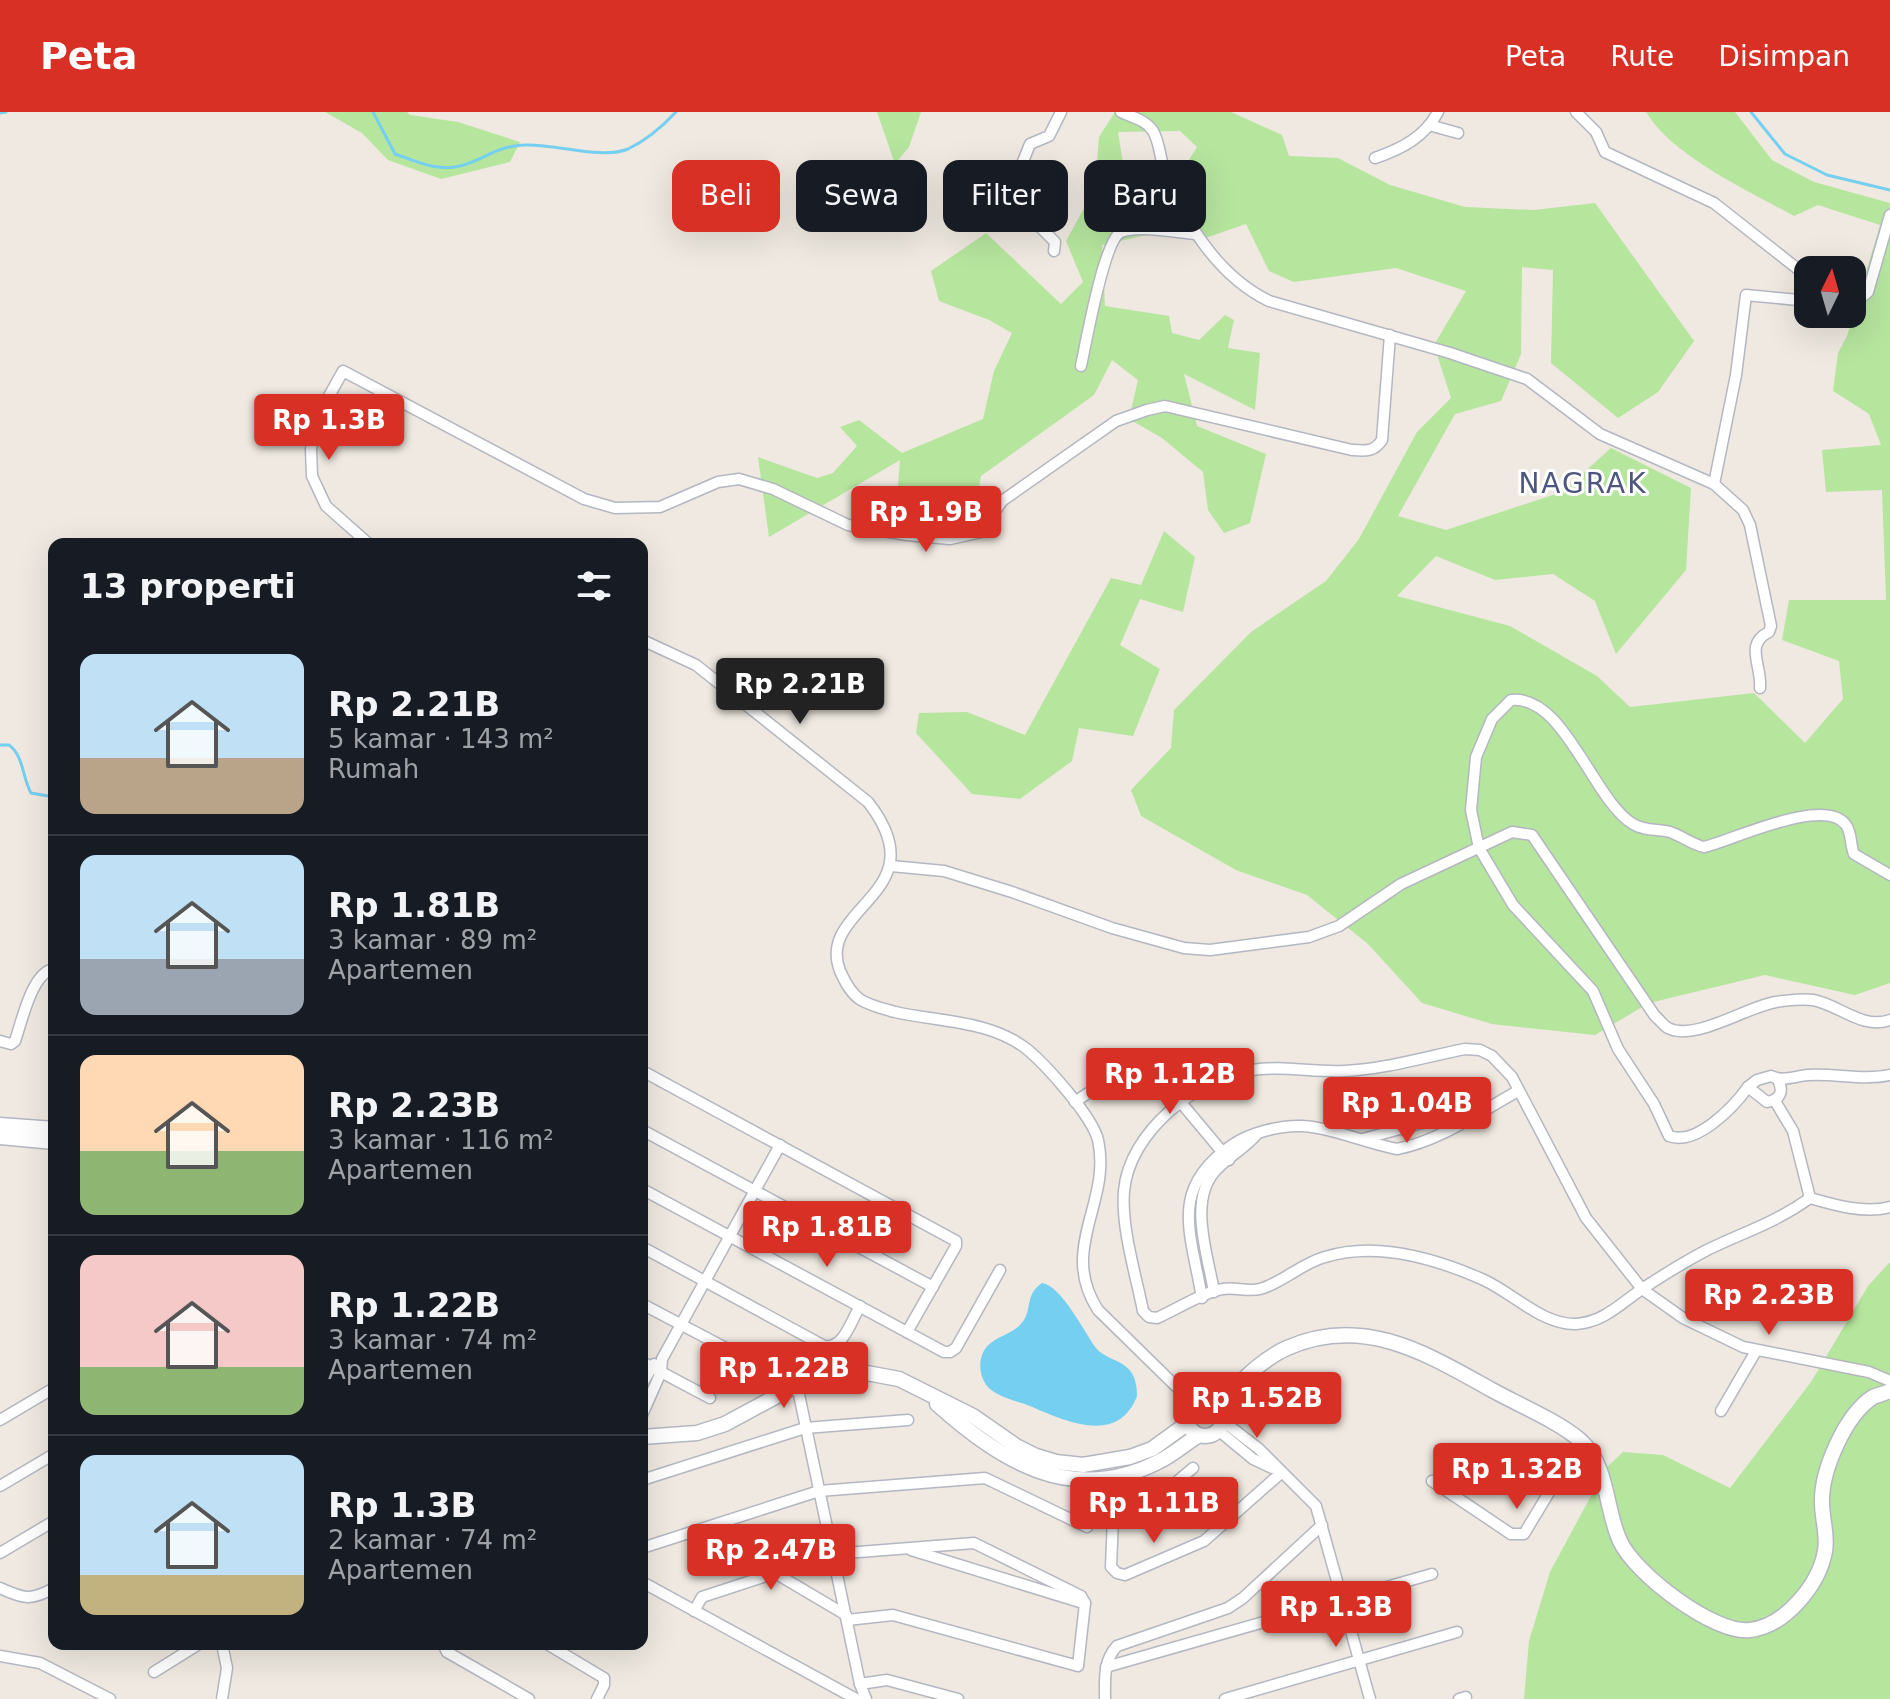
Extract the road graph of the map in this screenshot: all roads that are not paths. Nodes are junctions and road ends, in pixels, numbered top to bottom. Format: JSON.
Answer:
{"nodes":[{"id":1,"x":1061,"y":112,"type":"edge"},
{"id":2,"x":1121,"y":112,"type":"edge"},
{"id":3,"x":1438,"y":112,"type":"edge"},
{"id":4,"x":1576,"y":112,"type":"edge"},
{"id":5,"x":1429,"y":125,"type":"junction"},
{"id":6,"x":1458,"y":133,"type":"dead end"},
{"id":7,"x":1375,"y":158,"type":"dead end"},
{"id":8,"x":1024,"y":160,"type":"edge"},
{"id":9,"x":1890,"y":215,"type":"edge"},
{"id":10,"x":1045,"y":232,"type":"edge"},
{"id":11,"x":1195,"y":234,"type":"junction"},
{"id":12,"x":1054,"y":251,"type":"dead end"},
{"id":13,"x":1794,"y":266,"type":"edge"},
{"id":14,"x":1866,"y":294,"type":"edge"},
{"id":15,"x":1794,"y":300,"type":"edge"},
{"id":16,"x":1390,"y":335,"type":"junction"},
{"id":17,"x":1081,"y":366,"type":"dead end"},
{"id":18,"x":1714,"y":484,"type":"junction"},
{"id":19,"x":362,"y":538,"type":"edge"},
{"id":20,"x":648,"y":643,"type":"edge"},
{"id":21,"x":1760,"y":688,"type":"dead end"},
{"id":22,"x":1479,"y":848,"type":"junction"},
{"id":23,"x":891,"y":866,"type":"junction"},
{"id":24,"x":1890,"y":875,"type":"edge"},
{"id":25,"x":48,"y":970,"type":"edge"},
{"id":26,"x":1890,"y":1020,"type":"edge"},
{"id":27,"x":0,"y":1041,"type":"edge"},
{"id":28,"x":648,"y":1074,"type":"edge"},
{"id":29,"x":1890,"y":1075,"type":"edge"},
{"id":30,"x":1778,"y":1080,"type":"junction"},
{"id":31,"x":1748,"y":1087,"type":"junction"},
{"id":32,"x":1518,"y":1091,"type":"junction"},
{"id":33,"x":1775,"y":1101,"type":"junction"},
{"id":34,"x":1075,"y":1102,"type":"junction"},
{"id":35,"x":1182,"y":1104,"type":"junction"},
{"id":36,"x":0,"y":1125,"type":"edge"},
{"id":37,"x":1454,"y":1127,"type":"junction"},
{"id":38,"x":48,"y":1129,"type":"edge"},
{"id":39,"x":648,"y":1133,"type":"edge"},
{"id":40,"x":0,"y":1137,"type":"edge"},
{"id":41,"x":1361,"y":1140,"type":"junction"},
{"id":42,"x":48,"y":1141,"type":"edge"},
{"id":43,"x":780,"y":1145,"type":"junction"},
{"id":44,"x":1225,"y":1156,"type":"junction"},
{"id":45,"x":755,"y":1191,"type":"junction"},
{"id":46,"x":648,"y":1192,"type":"edge"},
{"id":47,"x":1810,"y":1198,"type":"junction"},
{"id":48,"x":1890,"y":1207,"type":"edge"},
{"id":49,"x":730,"y":1236,"type":"junction"},
{"id":50,"x":648,"y":1250,"type":"edge"},
{"id":51,"x":1000,"y":1270,"type":"dead end"},
{"id":52,"x":705,"y":1281,"type":"junction"},
{"id":53,"x":933,"y":1287,"type":"junction"},
{"id":54,"x":1642,"y":1289,"type":"junction"},
{"id":55,"x":1214,"y":1292,"type":"junction"},
{"id":56,"x":1202,"y":1298,"type":"junction"},
{"id":57,"x":860,"y":1306,"type":"junction"},
{"id":58,"x":648,"y":1307,"type":"edge"},
{"id":59,"x":681,"y":1325,"type":"junction"},
{"id":60,"x":907,"y":1332,"type":"junction"},
{"id":61,"x":1756,"y":1351,"type":"junction"},
{"id":62,"x":651,"y":1367,"type":"edge"},
{"id":63,"x":1890,"y":1381,"type":"edge"},
{"id":64,"x":797,"y":1385,"type":"junction"},
{"id":65,"x":919,"y":1389,"type":"junction"},
{"id":66,"x":1890,"y":1391,"type":"edge"},
{"id":67,"x":48,"y":1392,"type":"edge"},
{"id":68,"x":774,"y":1397,"type":"junction"},
{"id":69,"x":710,"y":1398,"type":"dead end"},
{"id":70,"x":1194,"y":1404,"type":"junction"},
{"id":71,"x":1217,"y":1405,"type":"junction"},
{"id":72,"x":1721,"y":1411,"type":"dead end"},
{"id":73,"x":0,"y":1420,"type":"edge"},
{"id":74,"x":908,"y":1420,"type":"dead end"},
{"id":75,"x":1188,"y":1423,"type":"junction"},
{"id":76,"x":1220,"y":1426,"type":"junction"},
{"id":77,"x":805,"y":1428,"type":"junction"},
{"id":78,"x":1199,"y":1435,"type":"junction"},
{"id":79,"x":648,"y":1437,"type":"edge"},
{"id":80,"x":1580,"y":1441,"type":"junction"},
{"id":81,"x":48,"y":1458,"type":"edge"},
{"id":82,"x":1193,"y":1468,"type":"dead end"},
{"id":83,"x":1281,"y":1473,"type":"junction"},
{"id":84,"x":648,"y":1478,"type":"edge"},
{"id":85,"x":1432,"y":1481,"type":"dead end"},
{"id":86,"x":0,"y":1486,"type":"edge"},
{"id":87,"x":819,"y":1491,"type":"junction"},
{"id":88,"x":48,"y":1525,"type":"edge"},
{"id":89,"x":1322,"y":1525,"type":"junction"},
{"id":90,"x":1087,"y":1527,"type":"dead end"},
{"id":91,"x":648,"y":1546,"type":"edge"},
{"id":92,"x":905,"y":1548,"type":"junction"},
{"id":93,"x":0,"y":1553,"type":"edge"},
{"id":94,"x":833,"y":1554,"type":"junction"},
{"id":95,"x":775,"y":1573,"type":"junction"},
{"id":96,"x":1432,"y":1574,"type":"dead end"},
{"id":97,"x":648,"y":1585,"type":"edge"},
{"id":98,"x":0,"y":1588,"type":"edge"},
{"id":99,"x":48,"y":1592,"type":"edge"},
{"id":100,"x":1341,"y":1598,"type":"junction"},
{"id":101,"x":1085,"y":1603,"type":"junction"},
{"id":102,"x":694,"y":1611,"type":"junction"},
{"id":103,"x":846,"y":1618,"type":"junction"},
{"id":104,"x":1457,"y":1632,"type":"dead end"},
{"id":105,"x":189,"y":1650,"type":"edge"},
{"id":106,"x":223,"y":1650,"type":"edge"},
{"id":107,"x":446,"y":1650,"type":"edge"},
{"id":108,"x":557,"y":1650,"type":"edge"},
{"id":109,"x":0,"y":1656,"type":"edge"},
{"id":110,"x":1359,"y":1661,"type":"junction"},
{"id":111,"x":1106,"y":1667,"type":"junction"},
{"id":112,"x":154,"y":1672,"type":"dead end"},
{"id":113,"x":860,"y":1684,"type":"junction"},
{"id":114,"x":110,"y":1699,"type":"edge"},
{"id":115,"x":222,"y":1699,"type":"edge"},
{"id":116,"x":529,"y":1699,"type":"edge"},
{"id":117,"x":597,"y":1699,"type":"edge"},
{"id":118,"x":856,"y":1699,"type":"edge"},
{"id":119,"x":866,"y":1699,"type":"edge"},
{"id":120,"x":958,"y":1699,"type":"edge"},
{"id":121,"x":1105,"y":1699,"type":"edge"},
{"id":122,"x":1225,"y":1699,"type":"edge"},
{"id":123,"x":1370,"y":1699,"type":"edge"}],
"edges":[{"from":1,"to":8,"type":"street"},
{"from":2,"to":11,"type":"street"},
{"from":3,"to":5,"type":"street"},
{"from":4,"to":13,"type":"street"},
{"from":5,"to":6,"type":"street"},
{"from":5,"to":7,"type":"street"},
{"from":9,"to":14,"type":"street"},
{"from":10,"to":12,"type":"street"},
{"from":11,"to":16,"type":"street"},
{"from":11,"to":17,"type":"street"},
{"from":15,"to":18,"type":"street"},
{"from":16,"to":18,"type":"street"},
{"from":16,"to":19,"type":"street"},
{"from":18,"to":21,"type":"street"},
{"from":20,"to":23,"type":"street"},
{"from":22,"to":23,"type":"street"},
{"from":22,"to":24,"type":"street"},
{"from":22,"to":26,"type":"street"},
{"from":22,"to":31,"type":"street"},
{"from":23,"to":34,"type":"street"},
{"from":25,"to":27,"type":"street"},
{"from":28,"to":43,"type":"street"},
{"from":29,"to":30,"type":"street"},
{"from":30,"to":31,"type":"street"},
{"from":30,"to":33,"type":"street"},
{"from":31,"to":33,"type":"street"},
{"from":32,"to":35,"type":"street"},
{"from":32,"to":37,"type":"street"},
{"from":32,"to":54,"type":"street"},
{"from":33,"to":47,"type":"street"},
{"from":34,"to":35,"type":"street"},
{"from":34,"to":70,"type":"street"},
{"from":35,"to":44,"type":"street"},
{"from":35,"to":56,"type":"street"},
{"from":36,"to":38,"type":"street"},
{"from":37,"to":41,"type":"street"},
{"from":37,"to":41,"type":"street"},
{"from":39,"to":45,"type":"street"},
{"from":40,"to":42,"type":"street"},
{"from":41,"to":44,"type":"street"},
{"from":43,"to":45,"type":"street"},
{"from":43,"to":53,"type":"street"},
{"from":44,"to":55,"type":"street"},
{"from":44,"to":56,"type":"street"},
{"from":45,"to":49,"type":"street"},
{"from":45,"to":53,"type":"street"},
{"from":46,"to":49,"type":"street"},
{"from":47,"to":48,"type":"street"},
{"from":47,"to":54,"type":"street"},
{"from":49,"to":52,"type":"street"},
{"from":49,"to":57,"type":"street"},
{"from":50,"to":52,"type":"street"},
{"from":51,"to":60,"type":"street"},
{"from":52,"to":57,"type":"street"},
{"from":52,"to":59,"type":"street"},
{"from":53,"to":60,"type":"street"},
{"from":54,"to":55,"type":"street"},
{"from":54,"to":61,"type":"street"},
{"from":55,"to":56,"type":"street"},
{"from":57,"to":60,"type":"street"},
{"from":58,"to":59,"type":"street"},
{"from":59,"to":62,"type":"street"},
{"from":59,"to":68,"type":"street"},
{"from":61,"to":63,"type":"street"},
{"from":61,"to":72,"type":"street"},
{"from":62,"to":69,"type":"street"},
{"from":64,"to":65,"type":"street"},
{"from":64,"to":68,"type":"street"},
{"from":64,"to":77,"type":"street"},
{"from":65,"to":75,"type":"street"},
{"from":65,"to":78,"type":"street"},
{"from":66,"to":80,"type":"street"},
{"from":67,"to":73,"type":"street"},
{"from":68,"to":79,"type":"street"},
{"from":70,"to":71,"type":"street"},
{"from":70,"to":75,"type":"street"},
{"from":71,"to":76,"type":"street"},
{"from":71,"to":80,"type":"street"},
{"from":74,"to":77,"type":"street"},
{"from":75,"to":78,"type":"street"},
{"from":76,"to":78,"type":"street"},
{"from":76,"to":83,"type":"street"},
{"from":77,"to":84,"type":"street"},
{"from":77,"to":87,"type":"street"},
{"from":80,"to":85,"type":"street"},
{"from":81,"to":86,"type":"street"},
{"from":82,"to":83,"type":"street"},
{"from":83,"to":89,"type":"street"},
{"from":87,"to":90,"type":"street"},
{"from":87,"to":91,"type":"street"},
{"from":87,"to":94,"type":"street"},
{"from":88,"to":93,"type":"street"},
{"from":89,"to":100,"type":"street"},
{"from":89,"to":111,"type":"street"},
{"from":92,"to":94,"type":"street"},
{"from":92,"to":101,"type":"street"},
{"from":92,"to":101,"type":"street"},
{"from":94,"to":95,"type":"street"},
{"from":94,"to":103,"type":"street"},
{"from":95,"to":102,"type":"street"},
{"from":95,"to":103,"type":"street"},
{"from":96,"to":100,"type":"street"},
{"from":97,"to":102,"type":"street"},
{"from":98,"to":99,"type":"street"},
{"from":100,"to":110,"type":"street"},
{"from":100,"to":111,"type":"street"},
{"from":101,"to":103,"type":"street"},
{"from":102,"to":118,"type":"street"},
{"from":103,"to":113,"type":"street"},
{"from":104,"to":110,"type":"street"},
{"from":105,"to":112,"type":"street"},
{"from":106,"to":115,"type":"street"},
{"from":107,"to":116,"type":"street"},
{"from":108,"to":117,"type":"street"},
{"from":109,"to":114,"type":"street"},
{"from":110,"to":122,"type":"street"},
{"from":110,"to":123,"type":"street"},
{"from":111,"to":121,"type":"street"},
{"from":113,"to":119,"type":"street"},
{"from":113,"to":120,"type":"street"}]}
